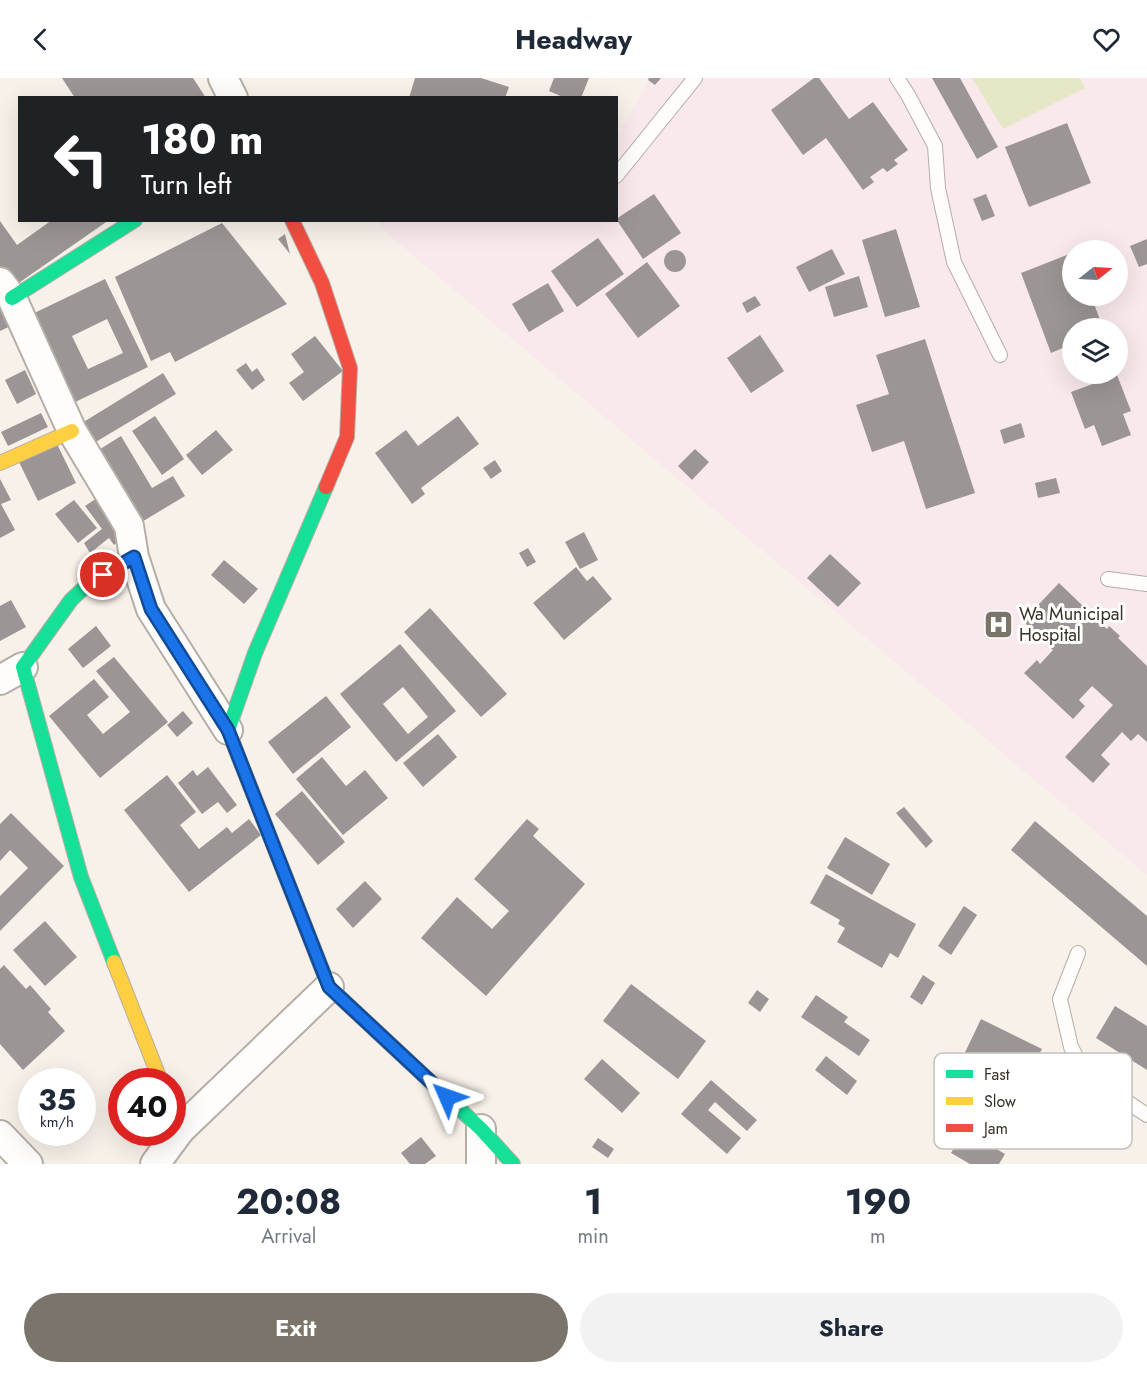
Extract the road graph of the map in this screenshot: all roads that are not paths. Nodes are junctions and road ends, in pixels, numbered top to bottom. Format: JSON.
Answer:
{"nodes":[{"id":1,"x":223,"y":78,"type":"edge"},
{"id":2,"x":695,"y":78,"type":"edge"},
{"id":3,"x":897,"y":78,"type":"edge"},
{"id":4,"x":232,"y":96,"type":"edge"},
{"id":5,"x":618,"y":174,"type":"edge"},
{"id":6,"x":131,"y":222,"type":"edge"},
{"id":7,"x":293,"y":222,"type":"edge"},
{"id":8,"x":6,"y":290,"type":"edge"},
{"id":9,"x":1000,"y":355,"type":"dead end"},
{"id":10,"x":72,"y":431,"type":"junction"},
{"id":11,"x":0,"y":463,"type":"edge"},
{"id":12,"x":134,"y":557,"type":"junction"},
{"id":13,"x":1108,"y":579,"type":"dead end"},
{"id":14,"x":1147,"y":584,"type":"edge"},
{"id":15,"x":11,"y":673,"type":"edge"},
{"id":16,"x":228,"y":730,"type":"junction"},
{"id":17,"x":1078,"y":954,"type":"dead end"},
{"id":18,"x":329,"y":987,"type":"junction"},
{"id":19,"x":1074,"y":1053,"type":"edge"},
{"id":20,"x":156,"y":1068,"type":"edge"},
{"id":21,"x":1132,"y":1105,"type":"edge"},
{"id":22,"x":186,"y":1111,"type":"edge"},
{"id":23,"x":1147,"y":1115,"type":"edge"},
{"id":24,"x":481,"y":1129,"type":"junction"},
{"id":25,"x":0,"y":1135,"type":"edge"},
{"id":26,"x":164,"y":1146,"type":"edge"},
{"id":27,"x":28,"y":1164,"type":"edge"},
{"id":28,"x":155,"y":1164,"type":"edge"},
{"id":29,"x":481,"y":1164,"type":"edge"},
{"id":30,"x":513,"y":1164,"type":"edge"}],
"edges":[{"from":1,"to":4,"type":"street"},
{"from":2,"to":5,"type":"lane"},
{"from":3,"to":9,"type":"lane"},
{"from":6,"to":8,"type":"street"},
{"from":7,"to":16,"type":"street"},
{"from":8,"to":10,"type":"street"},
{"from":10,"to":11,"type":"street"},
{"from":10,"to":12,"type":"street"},
{"from":12,"to":15,"type":"street"},
{"from":12,"to":16,"type":"street"},
{"from":13,"to":14,"type":"lane"},
{"from":15,"to":20,"type":"street"},
{"from":16,"to":18,"type":"street"},
{"from":17,"to":19,"type":"lane"},
{"from":18,"to":22,"type":"street"},
{"from":18,"to":24,"type":"street"},
{"from":21,"to":23,"type":"lane"},
{"from":24,"to":29,"type":"street"},
{"from":24,"to":30,"type":"street"},
{"from":25,"to":27,"type":"street"},
{"from":26,"to":28,"type":"street"}]}
